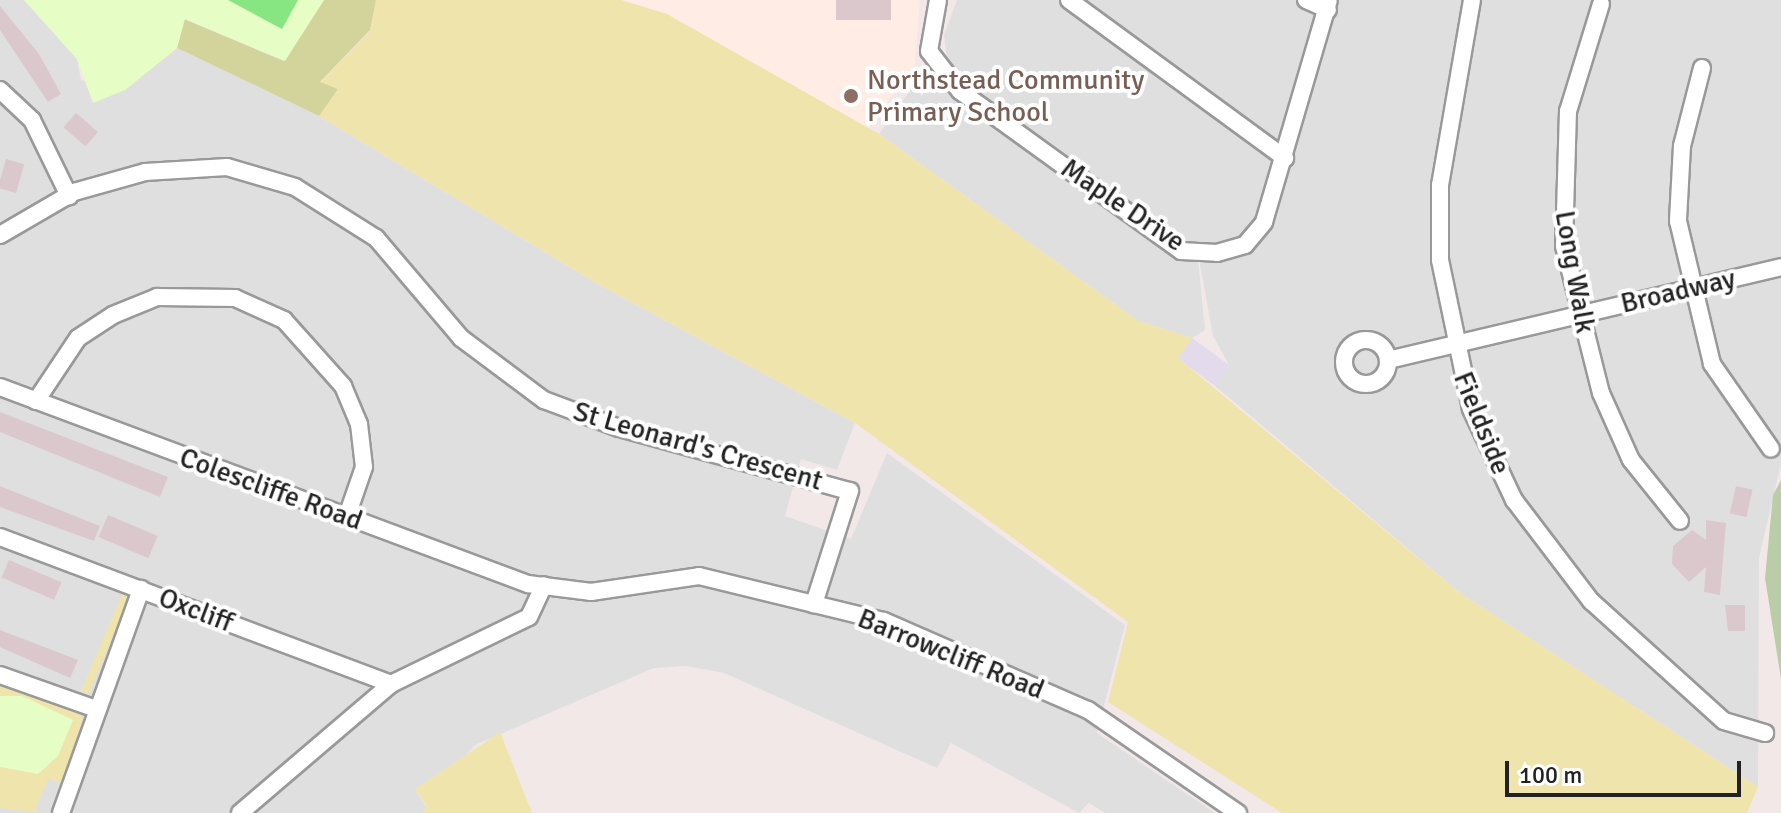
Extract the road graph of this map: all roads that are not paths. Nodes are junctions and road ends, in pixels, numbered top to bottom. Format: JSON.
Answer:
{"nodes":[{"id":1,"x":938,"y":0,"type":"edge"},
{"id":2,"x":1069,"y":0,"type":"edge"},
{"id":3,"x":1306,"y":0,"type":"edge"},
{"id":4,"x":1472,"y":0,"type":"edge"},
{"id":5,"x":1601,"y":4,"type":"dead end"},
{"id":6,"x":1329,"y":5,"type":"edge"},
{"id":7,"x":1702,"y":68,"type":"dead end"},
{"id":8,"x":0,"y":90,"type":"edge"},
{"id":9,"x":1285,"y":158,"type":"junction"},
{"id":10,"x":69,"y":196,"type":"junction"},
{"id":11,"x":0,"y":235,"type":"edge"},
{"id":12,"x":1781,"y":267,"type":"edge"},
{"id":13,"x":1692,"y":289,"type":"junction"},
{"id":14,"x":1578,"y":314,"type":"junction"},
{"id":15,"x":1453,"y":344,"type":"junction"},
{"id":16,"x":1388,"y":360,"type":"dead end"},
{"id":17,"x":0,"y":387,"type":"edge"},
{"id":18,"x":36,"y":401,"type":"junction"},
{"id":19,"x":1771,"y":449,"type":"dead end"},
{"id":20,"x":347,"y":516,"type":"junction"},
{"id":21,"x":1680,"y":521,"type":"dead end"},
{"id":22,"x":0,"y":537,"type":"edge"},
{"id":23,"x":544,"y":585,"type":"junction"},
{"id":24,"x":141,"y":589,"type":"junction"},
{"id":25,"x":814,"y":604,"type":"junction"},
{"id":26,"x":0,"y":675,"type":"edge"},
{"id":27,"x":391,"y":684,"type":"junction"},
{"id":28,"x":96,"y":709,"type":"junction"},
{"id":29,"x":1765,"y":733,"type":"dead end"},
{"id":30,"x":61,"y":813,"type":"edge"},
{"id":31,"x":240,"y":813,"type":"edge"},
{"id":32,"x":1238,"y":813,"type":"edge"}],
"edges":[{"from":1,"to":9,"type":"street","name":"Maple Drive"},
{"from":2,"to":9,"type":"street"},
{"from":3,"to":6,"type":"street"},
{"from":4,"to":15,"type":"street","name":"Fieldside"},
{"from":5,"to":14,"type":"street","name":"Long Walk"},
{"from":6,"to":9,"type":"street","name":"Maple Drive"},
{"from":7,"to":13,"type":"street"},
{"from":8,"to":10,"type":"street"},
{"from":10,"to":11,"type":"street","name":"St Leonard's Crescent"},
{"from":10,"to":25,"type":"street","name":"St Leonard's Crescent"},
{"from":12,"to":13,"type":"street","name":"Broadway"},
{"from":13,"to":14,"type":"street","name":"Broadway"},
{"from":13,"to":19,"type":"street"},
{"from":14,"to":15,"type":"street","name":"Broadway"},
{"from":14,"to":21,"type":"street","name":"Long Walk"},
{"from":15,"to":16,"type":"street","name":"Broadway"},
{"from":15,"to":29,"type":"street","name":"Fieldside"},
{"from":17,"to":18,"type":"street","name":"Colescliffe Road"},
{"from":18,"to":20,"type":"street","name":"Colescliffe Road"},
{"from":18,"to":20,"type":"street"},
{"from":20,"to":23,"type":"street","name":"Colescliffe Road"},
{"from":22,"to":24,"type":"street","name":"Oxcliff"},
{"from":23,"to":25,"type":"street","name":"Barrowcliff Road"},
{"from":23,"to":27,"type":"street"},
{"from":24,"to":27,"type":"street","name":"Oxcliff"},
{"from":24,"to":28,"type":"street"},
{"from":25,"to":32,"type":"street","name":"Barrowcliff Road"},
{"from":26,"to":28,"type":"street"},
{"from":27,"to":31,"type":"street"},
{"from":28,"to":30,"type":"street"}]}
